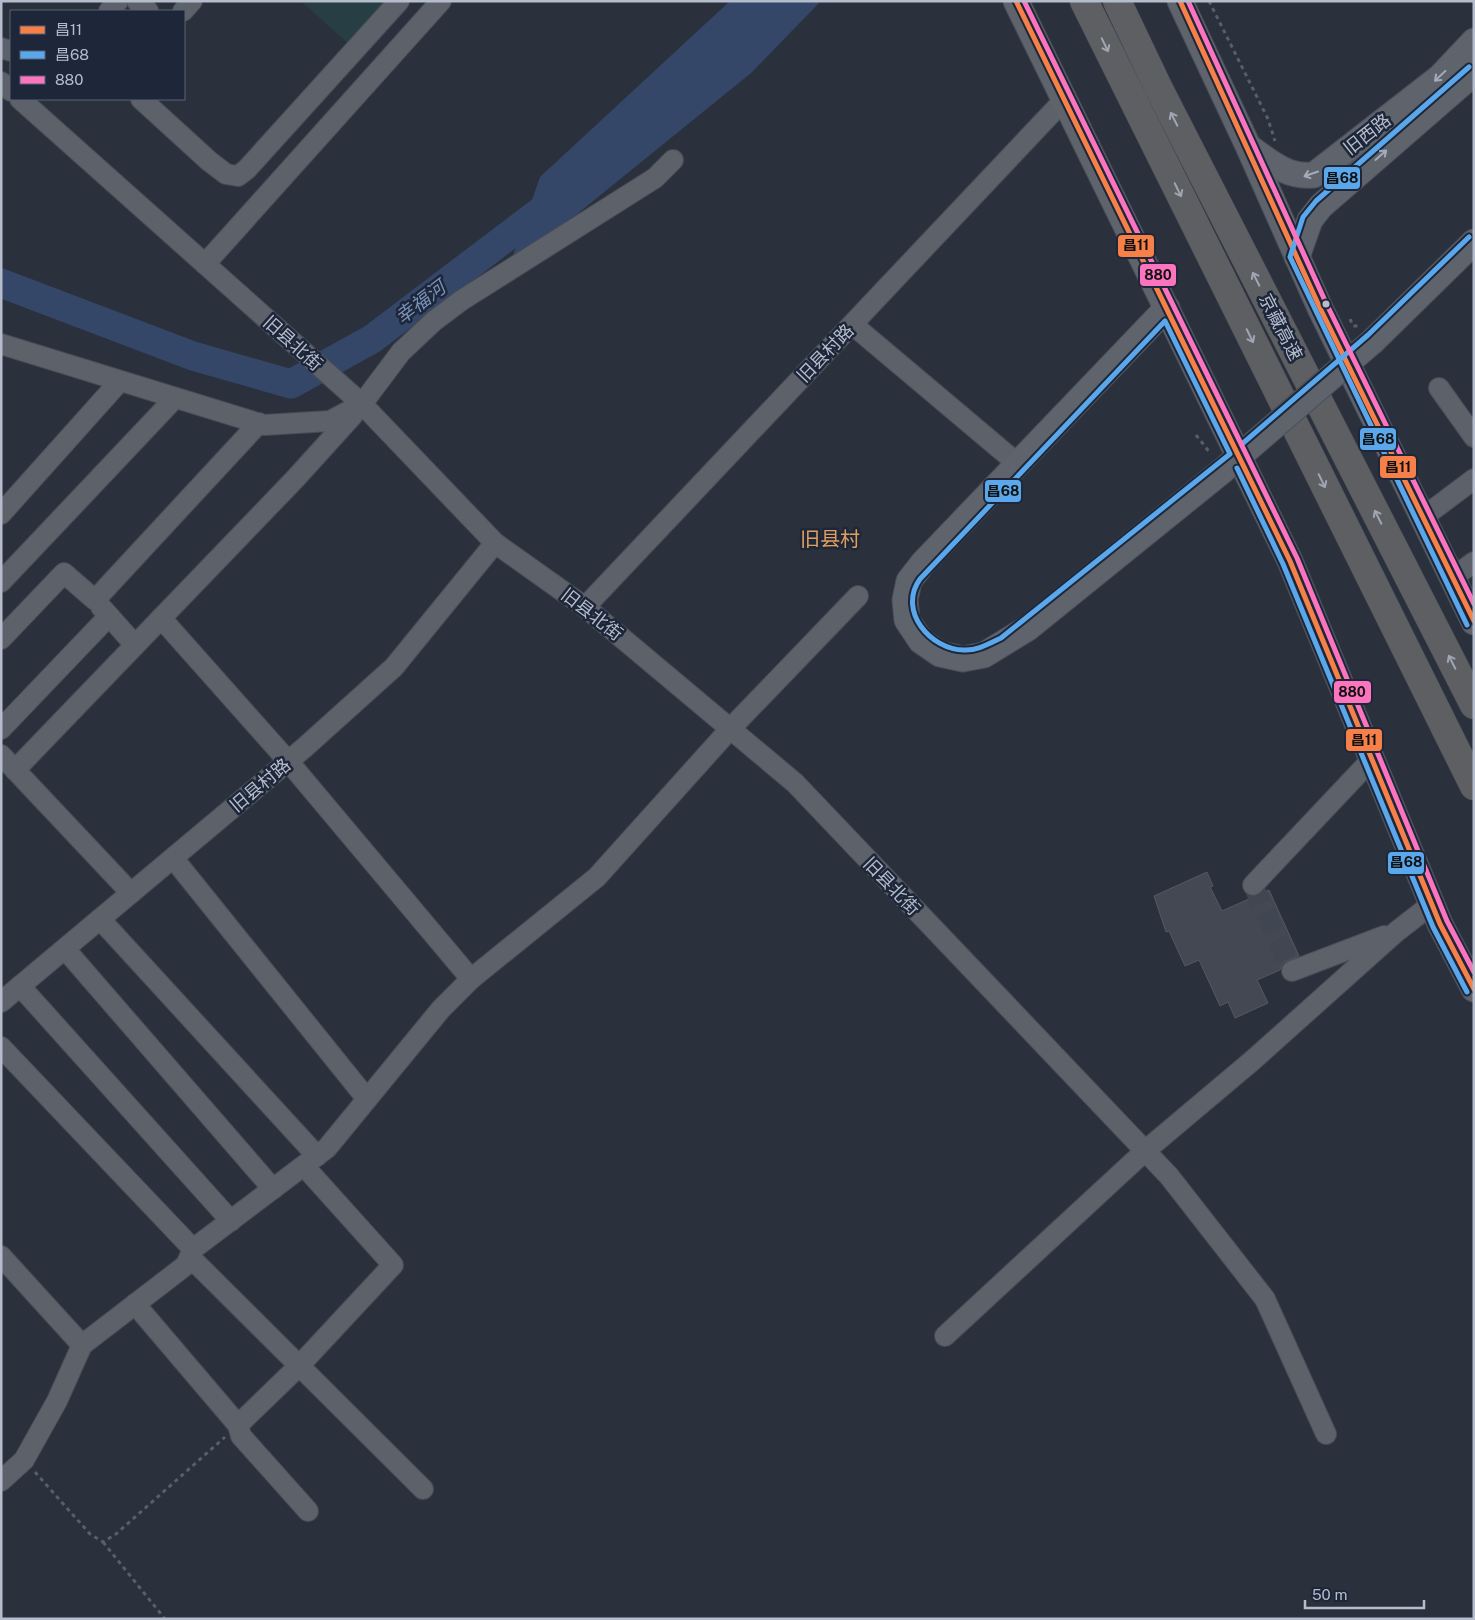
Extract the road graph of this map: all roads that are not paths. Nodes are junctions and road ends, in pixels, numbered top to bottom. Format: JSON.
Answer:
{"nodes":[{"id":1,"x":137,"y":1,"type":"edge"},
{"id":2,"x":399,"y":1,"type":"edge"},
{"id":3,"x":441,"y":1,"type":"edge"},
{"id":4,"x":1016,"y":1,"type":"edge"},
{"id":5,"x":1084,"y":1,"type":"edge"},
{"id":6,"x":1117,"y":1,"type":"edge"},
{"id":7,"x":1180,"y":1,"type":"edge"},
{"id":8,"x":147,"y":10,"type":"edge"},
{"id":9,"x":1474,"y":41,"type":"edge"},
{"id":10,"x":1474,"y":73,"type":"edge"},
{"id":11,"x":21,"y":100,"type":"edge"},
{"id":12,"x":142,"y":100,"type":"edge"},
{"id":13,"x":1064,"y":100,"type":"junction"},
{"id":14,"x":1248,"y":146,"type":"junction"},
{"id":15,"x":673,"y":160,"type":"dead end"},
{"id":16,"x":1474,"y":242,"type":"edge"},
{"id":17,"x":1296,"y":257,"type":"junction"},
{"id":18,"x":205,"y":264,"type":"junction"},
{"id":19,"x":1167,"y":308,"type":"junction"},
{"id":20,"x":853,"y":324,"type":"junction"},
{"id":21,"x":1,"y":344,"type":"edge"},
{"id":22,"x":120,"y":381,"type":"junction"},
{"id":23,"x":1440,"y":388,"type":"dead end"},
{"id":24,"x":175,"y":398,"type":"junction"},
{"id":25,"x":362,"y":404,"type":"junction"},
{"id":26,"x":259,"y":423,"type":"junction"},
{"id":27,"x":1474,"y":437,"type":"edge"},
{"id":28,"x":1018,"y":464,"type":"junction"},
{"id":29,"x":1474,"y":479,"type":"edge"},
{"id":30,"x":1,"y":514,"type":"edge"},
{"id":31,"x":1422,"y":518,"type":"junction"},
{"id":32,"x":494,"y":543,"type":"junction"},
{"id":33,"x":1474,"y":562,"type":"edge"},
{"id":34,"x":1452,"y":578,"type":"junction"},
{"id":35,"x":1,"y":582,"type":"edge"},
{"id":36,"x":858,"y":596,"type":"dead end"},
{"id":37,"x":95,"y":600,"type":"junction"},
{"id":38,"x":585,"y":607,"type":"junction"},
{"id":39,"x":109,"y":616,"type":"junction"},
{"id":40,"x":161,"y":618,"type":"junction"},
{"id":41,"x":1474,"y":622,"type":"edge"},
{"id":42,"x":1,"y":639,"type":"edge"},
{"id":43,"x":135,"y":645,"type":"junction"},
{"id":44,"x":1474,"y":705,"type":"edge"},
{"id":45,"x":731,"y":728,"type":"junction"},
{"id":46,"x":1,"y":729,"type":"edge"},
{"id":47,"x":1,"y":755,"type":"edge"},
{"id":48,"x":1373,"y":758,"type":"junction"},
{"id":49,"x":288,"y":761,"type":"junction"},
{"id":50,"x":15,"y":770,"type":"junction"},
{"id":51,"x":1474,"y":786,"type":"edge"},
{"id":52,"x":173,"y":858,"type":"junction"},
{"id":53,"x":1253,"y":886,"type":"dead end"},
{"id":54,"x":131,"y":893,"type":"junction"},
{"id":55,"x":1432,"y":904,"type":"junction"},
{"id":56,"x":100,"y":918,"type":"junction"},
{"id":57,"x":1396,"y":932,"type":"junction"},
{"id":58,"x":65,"y":949,"type":"junction"},
{"id":59,"x":1292,"y":971,"type":"dead end"},
{"id":60,"x":471,"y":979,"type":"junction"},
{"id":61,"x":20,"y":986,"type":"junction"},
{"id":62,"x":1474,"y":989,"type":"edge"},
{"id":63,"x":1,"y":1002,"type":"edge"},
{"id":64,"x":1,"y":1047,"type":"edge"},
{"id":65,"x":367,"y":1099,"type":"junction"},
{"id":66,"x":1145,"y":1151,"type":"junction"},
{"id":67,"x":310,"y":1161,"type":"junction"},
{"id":68,"x":273,"y":1189,"type":"junction"},
{"id":69,"x":231,"y":1221,"type":"junction"},
{"id":70,"x":192,"y":1253,"type":"junction"},
{"id":71,"x":1,"y":1256,"type":"edge"},
{"id":72,"x":135,"y":1304,"type":"junction"},
{"id":73,"x":945,"y":1336,"type":"dead end"},
{"id":74,"x":82,"y":1345,"type":"junction"},
{"id":75,"x":299,"y":1366,"type":"junction"},
{"id":76,"x":238,"y":1425,"type":"junction"},
{"id":77,"x":1326,"y":1434,"type":"dead end"},
{"id":78,"x":10,"y":1469,"type":"edge"},
{"id":79,"x":422,"y":1490,"type":"dead end"},
{"id":80,"x":308,"y":1511,"type":"dead end"}],
"edges":[{"from":1,"to":8,"type":"street"},
{"from":2,"to":12,"type":"street"},
{"from":3,"to":18,"type":"street"},
{"from":4,"to":13,"type":"main road"},
{"from":5,"to":51,"type":"highway","one_way":true},
{"from":44,"to":6,"type":"highway","name":"京藏高速","one_way":true},
{"from":7,"to":14,"type":"main road"},
{"from":9,"to":14,"type":"main road","name":"旧西路","one_way":true},
{"from":17,"to":10,"type":"main road","name":"旧西路","one_way":true},
{"from":11,"to":18,"type":"street","name":"旧县北街"},
{"from":13,"to":19,"type":"main road"},
{"from":13,"to":20,"type":"street","name":"旧县村路"},
{"from":14,"to":17,"type":"main road"},
{"from":15,"to":25,"type":"street"},
{"from":16,"to":28,"type":"main road","bridge":true},
{"from":17,"to":31,"type":"main road"},
{"from":18,"to":25,"type":"street","name":"旧县北街"},
{"from":19,"to":28,"type":"main road"},
{"from":19,"to":48,"type":"main road"},
{"from":20,"to":28,"type":"street"},
{"from":20,"to":38,"type":"street","name":"旧县村路"},
{"from":21,"to":22,"type":"street"},
{"from":22,"to":24,"type":"street"},
{"from":22,"to":30,"type":"street"},
{"from":23,"to":27,"type":"street"},
{"from":24,"to":26,"type":"street"},
{"from":24,"to":35,"type":"street"},
{"from":25,"to":26,"type":"street"},
{"from":25,"to":32,"type":"street","name":"旧县北街"},
{"from":25,"to":40,"type":"street"},
{"from":26,"to":37,"type":"street"},
{"from":29,"to":31,"type":"street"},
{"from":31,"to":34,"type":"main road"},
{"from":32,"to":38,"type":"street","name":"旧县北街"},
{"from":32,"to":49,"type":"street","name":"旧县村路"},
{"from":33,"to":34,"type":"street"},
{"from":34,"to":41,"type":"main road"},
{"from":36,"to":45,"type":"street"},
{"from":37,"to":39,"type":"street"},
{"from":37,"to":42,"type":"street"},
{"from":38,"to":45,"type":"street","name":"旧县北街"},
{"from":39,"to":43,"type":"street"},
{"from":39,"to":46,"type":"street"},
{"from":40,"to":43,"type":"street"},
{"from":40,"to":49,"type":"street"},
{"from":43,"to":50,"type":"street"},
{"from":45,"to":60,"type":"street"},
{"from":45,"to":66,"type":"street","name":"旧县北街"},
{"from":47,"to":50,"type":"street"},
{"from":48,"to":53,"type":"street"},
{"from":48,"to":55,"type":"main road"},
{"from":49,"to":52,"type":"street","name":"旧县村路"},
{"from":49,"to":60,"type":"street"},
{"from":50,"to":54,"type":"street"},
{"from":52,"to":54,"type":"street","name":"旧县村路"},
{"from":52,"to":65,"type":"street"},
{"from":54,"to":56,"type":"street","name":"旧县村路"},
{"from":55,"to":57,"type":"street"},
{"from":55,"to":62,"type":"main road"},
{"from":56,"to":58,"type":"street","name":"旧县村路"},
{"from":56,"to":67,"type":"street"},
{"from":57,"to":59,"type":"street"},
{"from":57,"to":66,"type":"street"},
{"from":58,"to":61,"type":"street","name":"旧县村路"},
{"from":58,"to":68,"type":"street"},
{"from":60,"to":65,"type":"street"},
{"from":61,"to":63,"type":"street","name":"旧县村路"},
{"from":61,"to":69,"type":"street"},
{"from":64,"to":70,"type":"street"},
{"from":65,"to":67,"type":"street"},
{"from":66,"to":73,"type":"street"},
{"from":66,"to":77,"type":"street","name":"旧县北街"},
{"from":67,"to":68,"type":"street"},
{"from":67,"to":75,"type":"street"},
{"from":68,"to":69,"type":"street"},
{"from":69,"to":70,"type":"street"},
{"from":70,"to":72,"type":"street"},
{"from":70,"to":75,"type":"street"},
{"from":71,"to":74,"type":"street"},
{"from":72,"to":74,"type":"street"},
{"from":72,"to":76,"type":"street"},
{"from":74,"to":78,"type":"street"},
{"from":75,"to":76,"type":"street"},
{"from":75,"to":79,"type":"street"},
{"from":76,"to":80,"type":"street"}]}
